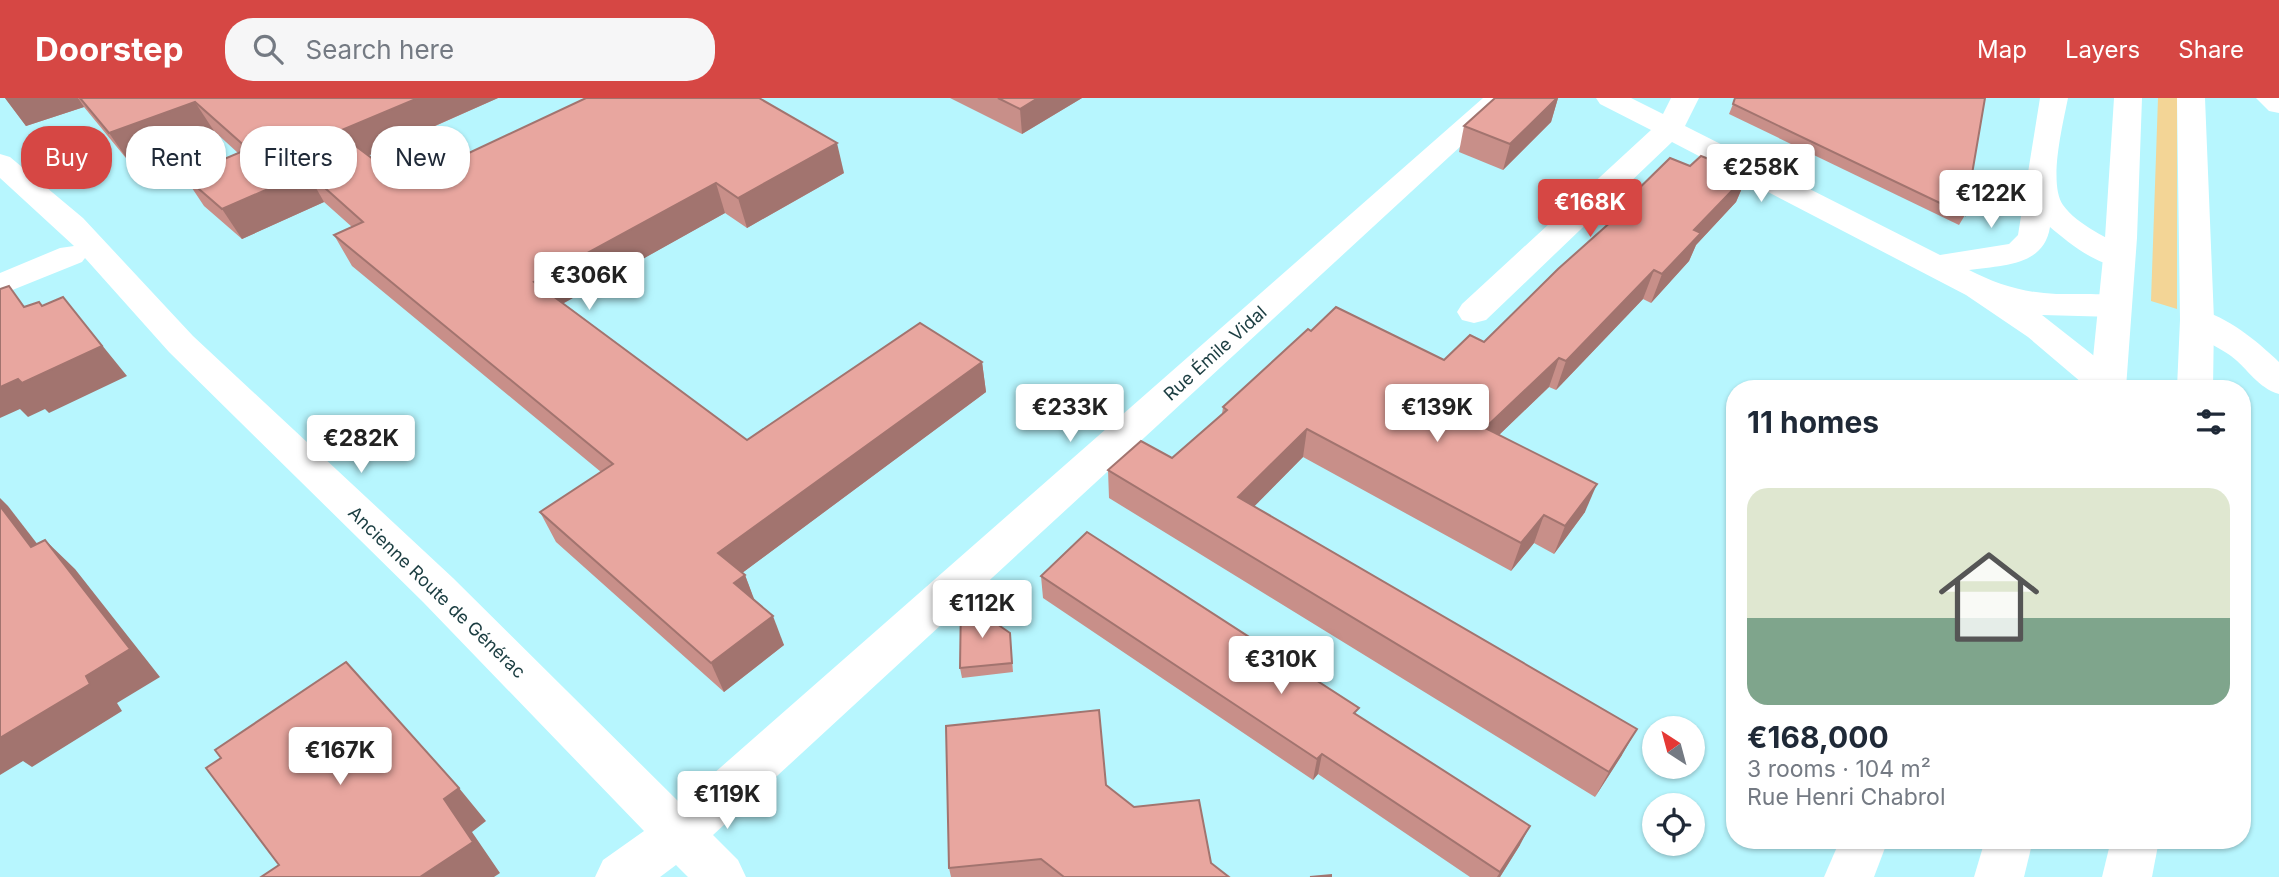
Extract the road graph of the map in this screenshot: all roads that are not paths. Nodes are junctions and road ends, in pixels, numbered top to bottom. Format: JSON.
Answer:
{"nodes":[{"id":1,"x":1499,"y":98,"type":"edge"},
{"id":2,"x":1610,"y":98,"type":"edge"},
{"id":3,"x":1685,"y":98,"type":"edge"},
{"id":4,"x":2054,"y":98,"type":"edge"},
{"id":5,"x":2128,"y":98,"type":"edge"},
{"id":6,"x":2191,"y":98,"type":"edge"},
{"id":7,"x":2270,"y":98,"type":"edge"},
{"id":8,"x":2279,"y":105,"type":"edge"},
{"id":9,"x":1670,"y":128,"type":"junction"},
{"id":10,"x":0,"y":163,"type":"edge"},
{"id":11,"x":2041,"y":189,"type":"junction"},
{"id":12,"x":71,"y":256,"type":"dead end"},
{"id":13,"x":2119,"y":258,"type":"junction"},
{"id":14,"x":1935,"y":266,"type":"junction"},
{"id":15,"x":0,"y":285,"type":"edge"},
{"id":16,"x":1978,"y":288,"type":"junction"},
{"id":17,"x":2115,"y":306,"type":"junction"},
{"id":18,"x":1474,"y":312,"type":"dead end"},
{"id":19,"x":2197,"y":320,"type":"junction"},
{"id":20,"x":2100,"y":380,"type":"edge"},
{"id":21,"x":2109,"y":380,"type":"edge"},
{"id":22,"x":2195,"y":380,"type":"edge"},
{"id":23,"x":2279,"y":382,"type":"edge"},
{"id":24,"x":681,"y":833,"type":"junction"},
{"id":25,"x":1860,"y":849,"type":"edge"},
{"id":26,"x":2007,"y":849,"type":"edge"},
{"id":27,"x":2133,"y":849,"type":"edge"},
{"id":28,"x":620,"y":877,"type":"edge"},
{"id":29,"x":721,"y":877,"type":"edge"},
{"id":30,"x":1849,"y":877,"type":"edge"},
{"id":31,"x":1999,"y":877,"type":"edge"},
{"id":32,"x":2127,"y":877,"type":"edge"}],
"edges":[{"from":1,"to":24,"type":"street","name":"Rue Émile Vidal"},
{"from":2,"to":9,"type":"street"},
{"from":3,"to":9,"type":"street"},
{"from":4,"to":11,"type":"street"},
{"from":5,"to":13,"type":"street"},
{"from":6,"to":19,"type":"street"},
{"from":7,"to":8,"type":"street"},
{"from":9,"to":14,"type":"street"},
{"from":9,"to":18,"type":"street"},
{"from":10,"to":24,"type":"street","name":"Ancienne Route de Générac"},
{"from":11,"to":13,"type":"street"},
{"from":11,"to":14,"type":"street"},
{"from":12,"to":15,"type":"street"},
{"from":13,"to":17,"type":"street"},
{"from":14,"to":16,"type":"street"},
{"from":16,"to":17,"type":"street"},
{"from":16,"to":20,"type":"street"},
{"from":17,"to":21,"type":"street"},
{"from":19,"to":22,"type":"street"},
{"from":19,"to":23,"type":"street"},
{"from":24,"to":28,"type":"street","name":"Rue Émile Vidal"},
{"from":24,"to":29,"type":"street","name":"Ancienne Route de Générac"},
{"from":25,"to":30,"type":"street"},
{"from":26,"to":31,"type":"street"},
{"from":27,"to":32,"type":"street"}]}
